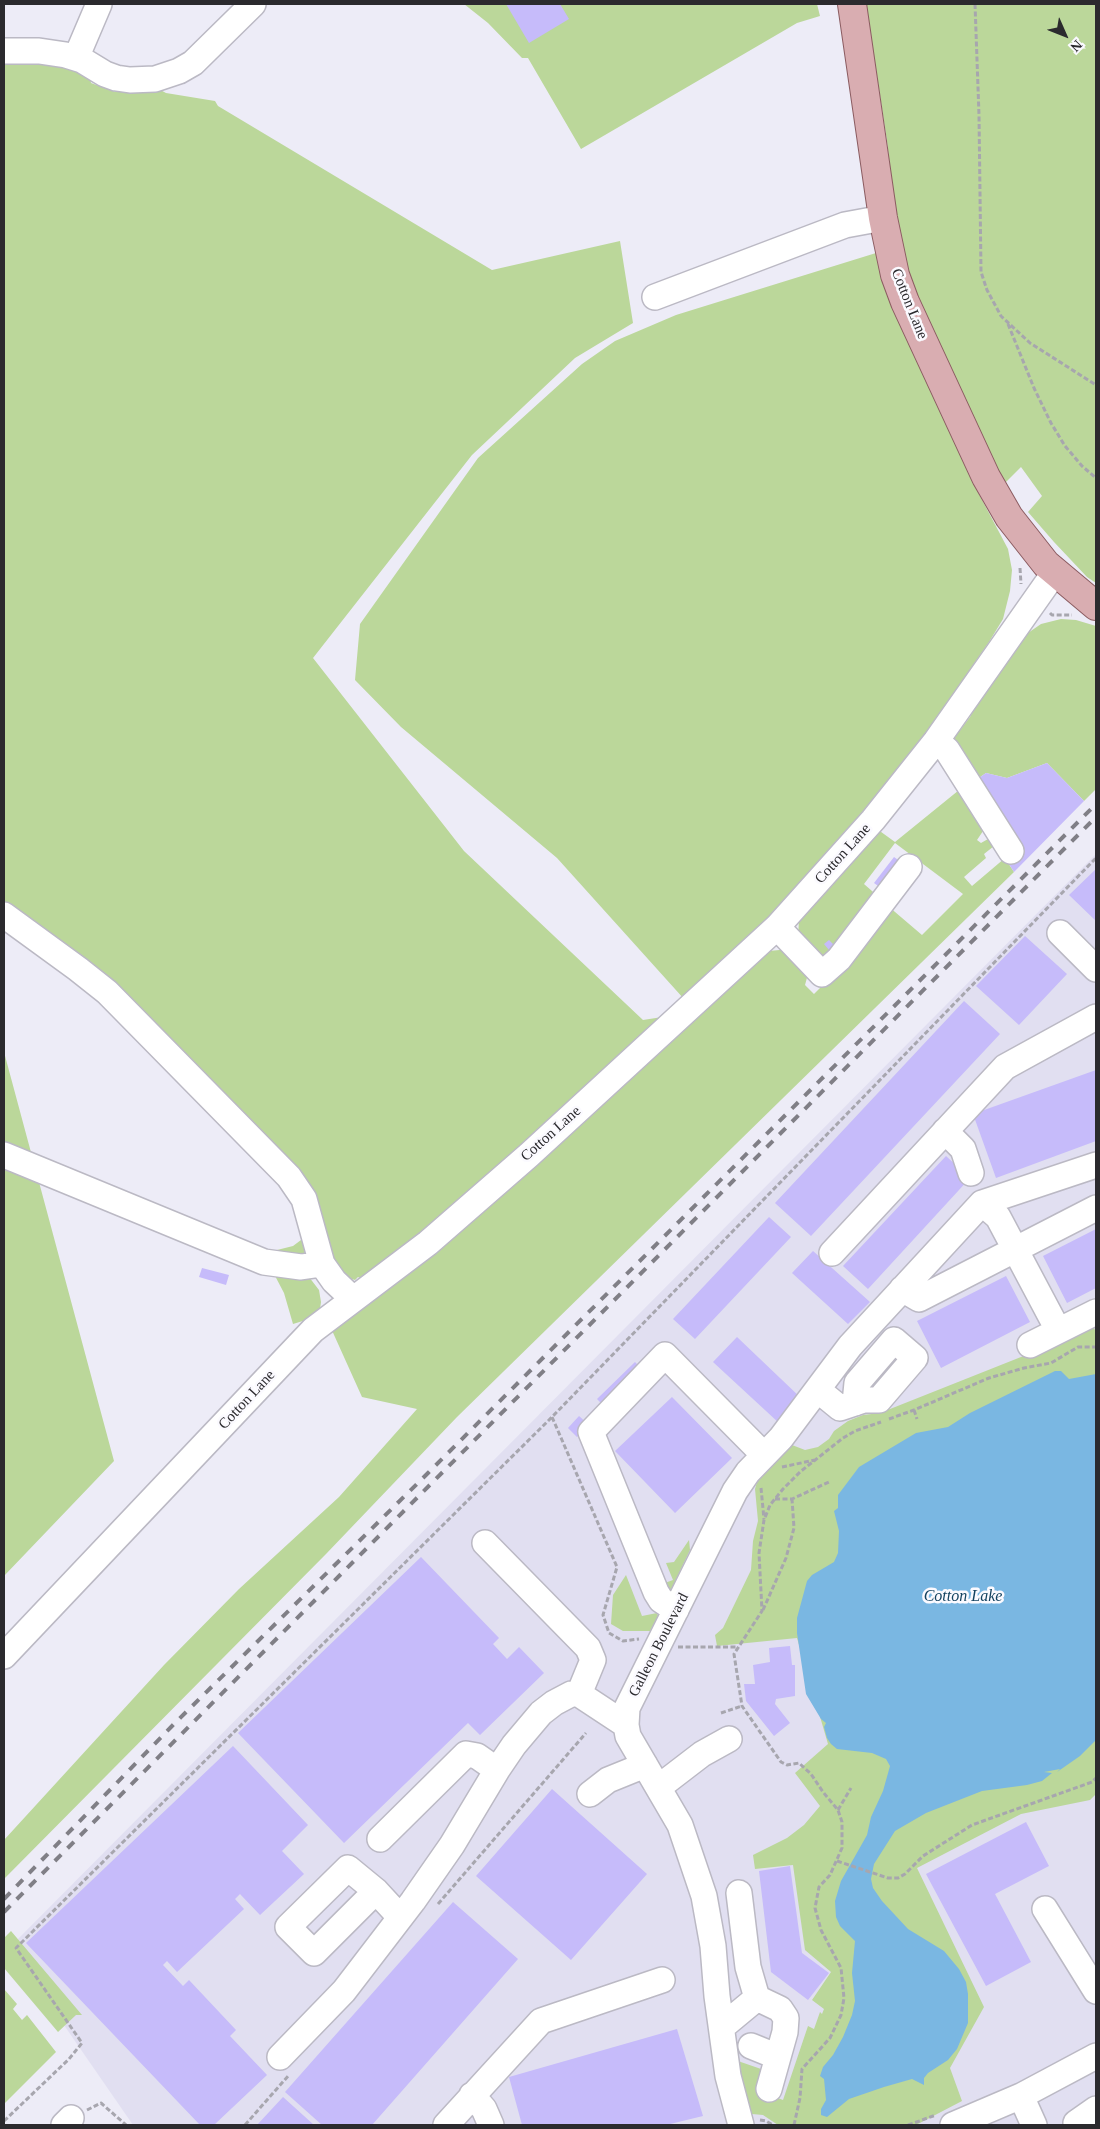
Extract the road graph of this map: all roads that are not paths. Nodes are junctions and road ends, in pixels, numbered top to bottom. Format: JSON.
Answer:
{"nodes":[{"id":1,"x":99,"y":4,"type":"edge"},
{"id":2,"x":253,"y":4,"type":"edge"},
{"id":3,"x":852,"y":4,"type":"edge"},
{"id":4,"x":4,"y":51,"type":"edge"},
{"id":5,"x":76,"y":58,"type":"junction"},
{"id":6,"x":883,"y":218,"type":"junction"},
{"id":7,"x":655,"y":297,"type":"dead end"},
{"id":8,"x":1055,"y":572,"type":"junction"},
{"id":9,"x":1096,"y":606,"type":"edge"},
{"id":10,"x":936,"y":740,"type":"junction"},
{"id":11,"x":1011,"y":851,"type":"dead end"},
{"id":12,"x":909,"y":867,"type":"dead end"},
{"id":13,"x":4,"y":915,"type":"edge"},
{"id":14,"x":776,"y":927,"type":"junction"},
{"id":15,"x":1060,"y":933,"type":"dead end"},
{"id":16,"x":1096,"y":969,"type":"edge"},
{"id":17,"x":1096,"y":1017,"type":"edge"},
{"id":18,"x":945,"y":1131,"type":"junction"},
{"id":19,"x":4,"y":1155,"type":"edge"},
{"id":20,"x":1096,"y":1165,"type":"edge"},
{"id":21,"x":971,"y":1173,"type":"dead end"},
{"id":22,"x":982,"y":1203,"type":"junction"},
{"id":23,"x":1096,"y":1208,"type":"edge"},
{"id":24,"x":1016,"y":1250,"type":"junction"},
{"id":25,"x":832,"y":1253,"type":"dead end"},
{"id":26,"x":322,"y":1264,"type":"junction"},
{"id":27,"x":902,"y":1289,"type":"junction"},
{"id":28,"x":353,"y":1299,"type":"junction"},
{"id":29,"x":1096,"y":1312,"type":"edge"},
{"id":30,"x":1058,"y":1330,"type":"junction"},
{"id":31,"x":1030,"y":1345,"type":"dead end"},
{"id":32,"x":818,"y":1390,"type":"junction"},
{"id":33,"x":855,"y":1403,"type":"dead end"},
{"id":34,"x":772,"y":1455,"type":"junction"},
{"id":35,"x":485,"y":1543,"type":"dead end"},
{"id":36,"x":676,"y":1610,"type":"junction"},
{"id":37,"x":4,"y":1656,"type":"edge"},
{"id":38,"x":579,"y":1694,"type":"junction"},
{"id":39,"x":626,"y":1725,"type":"junction"},
{"id":40,"x":729,"y":1739,"type":"dead end"},
{"id":41,"x":645,"y":1765,"type":"junction"},
{"id":42,"x":497,"y":1770,"type":"junction"},
{"id":43,"x":659,"y":1787,"type":"junction"},
{"id":44,"x":590,"y":1794,"type":"dead end"},
{"id":45,"x":380,"y":1839,"type":"dead end"},
{"id":46,"x":376,"y":1891,"type":"dead end"},
{"id":47,"x":739,"y":1893,"type":"dead end"},
{"id":48,"x":1045,"y":1909,"type":"dead end"},
{"id":49,"x":400,"y":1917,"type":"junction"},
{"id":50,"x":662,"y":1980,"type":"dead end"},
{"id":51,"x":1096,"y":1992,"type":"edge"},
{"id":52,"x":756,"y":1998,"type":"junction"},
{"id":53,"x":722,"y":2027,"type":"junction"},
{"id":54,"x":751,"y":2046,"type":"dead end"},
{"id":55,"x":1096,"y":2056,"type":"edge"},
{"id":56,"x":778,"y":2057,"type":"junction"},
{"id":57,"x":280,"y":2058,"type":"dead end"},
{"id":58,"x":769,"y":2089,"type":"dead end"},
{"id":59,"x":472,"y":2095,"type":"junction"},
{"id":60,"x":1021,"y":2096,"type":"junction"},
{"id":61,"x":1096,"y":2109,"type":"edge"},
{"id":62,"x":446,"y":2125,"type":"edge"},
{"id":63,"x":491,"y":2125,"type":"edge"},
{"id":64,"x":741,"y":2125,"type":"edge"},
{"id":65,"x":953,"y":2125,"type":"edge"},
{"id":66,"x":1034,"y":2125,"type":"edge"},
{"id":67,"x":1077,"y":2125,"type":"edge"}],
"edges":[{"from":1,"to":5,"type":"street"},
{"from":2,"to":5,"type":"street"},
{"from":3,"to":6,"type":"main road","name":"Cotton Lane"},
{"from":4,"to":5,"type":"street"},
{"from":6,"to":7,"type":"street"},
{"from":6,"to":8,"type":"main road","name":"Cotton Lane"},
{"from":8,"to":9,"type":"main road","name":"Cotton Lane"},
{"from":8,"to":10,"type":"street","name":"Cotton Lane"},
{"from":10,"to":11,"type":"street"},
{"from":10,"to":14,"type":"street","name":"Cotton Lane"},
{"from":12,"to":14,"type":"street"},
{"from":13,"to":26,"type":"street"},
{"from":14,"to":28,"type":"street","name":"Cotton Lane"},
{"from":15,"to":16,"type":"street"},
{"from":17,"to":18,"type":"street"},
{"from":18,"to":21,"type":"street"},
{"from":18,"to":25,"type":"street"},
{"from":19,"to":26,"type":"street"},
{"from":20,"to":22,"type":"street"},
{"from":22,"to":24,"type":"street"},
{"from":22,"to":27,"type":"street","name":"Galleon Boulevard"},
{"from":23,"to":24,"type":"street"},
{"from":24,"to":27,"type":"street"},
{"from":24,"to":30,"type":"street"},
{"from":26,"to":28,"type":"street"},
{"from":27,"to":32,"type":"street","name":"Galleon Boulevard"},
{"from":28,"to":37,"type":"street","name":"Cotton Lane"},
{"from":29,"to":30,"type":"street"},
{"from":30,"to":31,"type":"street"},
{"from":32,"to":33,"type":"street"},
{"from":32,"to":34,"type":"street","name":"Galleon Boulevard"},
{"from":34,"to":36,"type":"street","name":"Galleon Boulevard"},
{"from":34,"to":36,"type":"street"},
{"from":35,"to":38,"type":"street"},
{"from":36,"to":39,"type":"street","name":"Galleon Boulevard"},
{"from":38,"to":39,"type":"street"},
{"from":38,"to":42,"type":"street"},
{"from":39,"to":41,"type":"street"},
{"from":40,"to":43,"type":"street"},
{"from":41,"to":43,"type":"street"},
{"from":41,"to":44,"type":"street"},
{"from":42,"to":45,"type":"street"},
{"from":42,"to":49,"type":"street"},
{"from":43,"to":53,"type":"street"},
{"from":46,"to":49,"type":"street"},
{"from":47,"to":52,"type":"street"},
{"from":48,"to":51,"type":"street"},
{"from":49,"to":57,"type":"street"},
{"from":50,"to":59,"type":"street"},
{"from":52,"to":53,"type":"street"},
{"from":52,"to":56,"type":"street"},
{"from":53,"to":64,"type":"street"},
{"from":54,"to":56,"type":"street"},
{"from":55,"to":60,"type":"street"},
{"from":56,"to":58,"type":"street"},
{"from":59,"to":62,"type":"street"},
{"from":59,"to":63,"type":"street"},
{"from":60,"to":65,"type":"street"},
{"from":60,"to":66,"type":"street"},
{"from":61,"to":67,"type":"street"}]}
